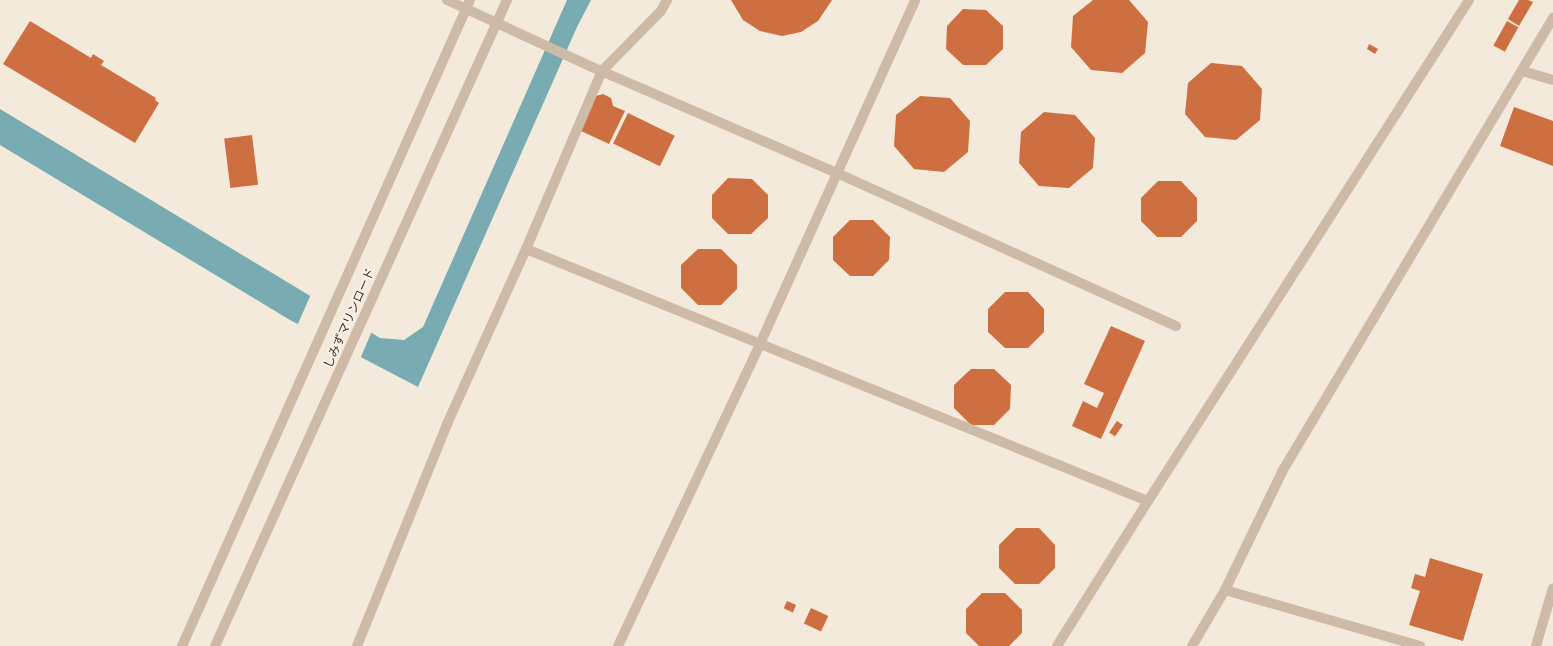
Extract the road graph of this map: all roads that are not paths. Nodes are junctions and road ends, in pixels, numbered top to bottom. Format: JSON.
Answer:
{"nodes":[{"id":1,"x":447,"y":0,"type":"edge"},
{"id":2,"x":507,"y":0,"type":"edge"},
{"id":3,"x":667,"y":0,"type":"edge"},
{"id":4,"x":915,"y":0,"type":"edge"},
{"id":5,"x":1469,"y":0,"type":"edge"},
{"id":6,"x":468,"y":4,"type":"edge"},
{"id":7,"x":1553,"y":18,"type":"edge"},
{"id":8,"x":497,"y":22,"type":"junction"},
{"id":9,"x":602,"y":71,"type":"junction"},
{"id":10,"x":1522,"y":71,"type":"junction"},
{"id":11,"x":1553,"y":80,"type":"edge"},
{"id":12,"x":837,"y":172,"type":"junction"},
{"id":13,"x":526,"y":249,"type":"junction"},
{"id":14,"x":1176,"y":326,"type":"dead end"},
{"id":15,"x":760,"y":344,"type":"junction"},
{"id":16,"x":1148,"y":501,"type":"junction"},
{"id":17,"x":1553,"y":588,"type":"edge"},
{"id":18,"x":1225,"y":590,"type":"junction"},
{"id":19,"x":182,"y":646,"type":"edge"},
{"id":20,"x":215,"y":646,"type":"edge"},
{"id":21,"x":358,"y":646,"type":"edge"},
{"id":22,"x":618,"y":646,"type":"edge"},
{"id":23,"x":1057,"y":646,"type":"edge"},
{"id":24,"x":1192,"y":646,"type":"edge"},
{"id":25,"x":1420,"y":646,"type":"edge"},
{"id":26,"x":1536,"y":646,"type":"edge"}],
"edges":[{"from":1,"to":6,"type":"street"},
{"from":2,"to":8,"type":"street","name":"しみずマリンロード"},
{"from":3,"to":9,"type":"street"},
{"from":4,"to":12,"type":"street"},
{"from":5,"to":16,"type":"street"},
{"from":6,"to":8,"type":"street"},
{"from":6,"to":19,"type":"street","name":"しみずマリンロード"},
{"from":7,"to":10,"type":"street"},
{"from":8,"to":9,"type":"street"},
{"from":8,"to":20,"type":"street","name":"しみずマリンロード"},
{"from":9,"to":12,"type":"street"},
{"from":9,"to":13,"type":"street"},
{"from":10,"to":11,"type":"street"},
{"from":10,"to":18,"type":"street"},
{"from":12,"to":14,"type":"street"},
{"from":12,"to":15,"type":"street"},
{"from":13,"to":15,"type":"street"},
{"from":13,"to":21,"type":"street"},
{"from":15,"to":16,"type":"street"},
{"from":15,"to":22,"type":"street"},
{"from":16,"to":23,"type":"street"},
{"from":17,"to":26,"type":"street"},
{"from":18,"to":24,"type":"street"},
{"from":18,"to":25,"type":"street"}]}
